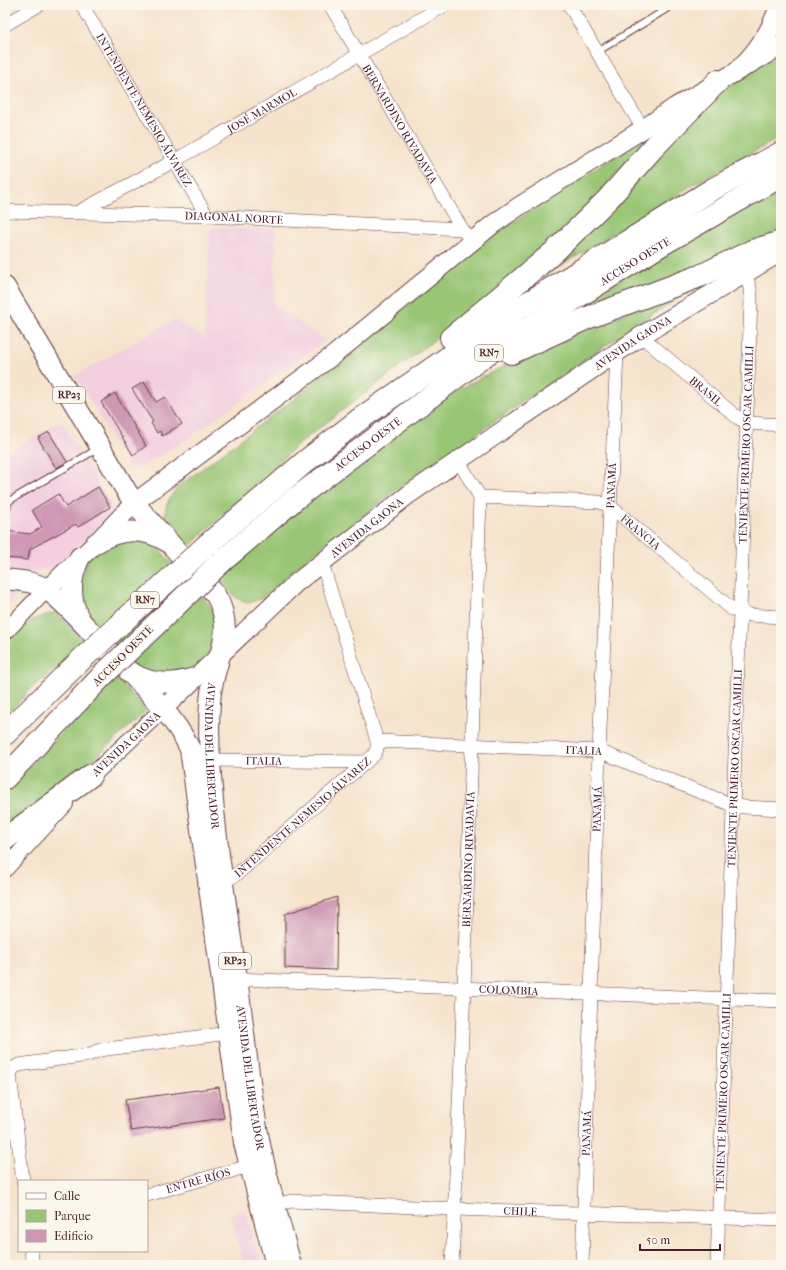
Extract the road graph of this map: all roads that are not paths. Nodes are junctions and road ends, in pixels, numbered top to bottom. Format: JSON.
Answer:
{"nodes":[{"id":1,"x":39,"y":5,"type":"edge"},
{"id":2,"x":82,"y":5,"type":"edge"},
{"id":3,"x":330,"y":5,"type":"edge"},
{"id":4,"x":445,"y":5,"type":"edge"},
{"id":5,"x":569,"y":5,"type":"edge"},
{"id":6,"x":672,"y":5,"type":"edge"},
{"id":7,"x":780,"y":5,"type":"edge"},
{"id":8,"x":5,"y":25,"type":"edge"},
{"id":9,"x":781,"y":46,"type":"edge"},
{"id":10,"x":597,"y":52,"type":"junction"},
{"id":11,"x":360,"y":55,"type":"junction"},
{"id":12,"x":741,"y":68,"type":"junction"},
{"id":13,"x":718,"y":81,"type":"junction"},
{"id":14,"x":644,"y":129,"type":"junction"},
{"id":15,"x":781,"y":153,"type":"edge"},
{"id":16,"x":174,"y":161,"type":"junction"},
{"id":17,"x":781,"y":176,"type":"edge"},
{"id":18,"x":5,"y":211,"type":"edge"},
{"id":19,"x":77,"y":213,"type":"junction"},
{"id":20,"x":206,"y":216,"type":"junction"},
{"id":21,"x":467,"y":235,"type":"junction"},
{"id":22,"x":781,"y":242,"type":"edge"},
{"id":23,"x":781,"y":252,"type":"edge"},
{"id":24,"x":745,"y":273,"type":"junction"},
{"id":25,"x":5,"y":287,"type":"edge"},
{"id":26,"x":640,"y":336,"type":"junction"},
{"id":27,"x":617,"y":353,"type":"junction"},
{"id":28,"x":409,"y":411,"type":"junction"},
{"id":29,"x":360,"y":419,"type":"junction"},
{"id":30,"x":748,"y":423,"type":"junction"},
{"id":31,"x":781,"y":424,"type":"edge"},
{"id":32,"x":100,"y":447,"type":"junction"},
{"id":33,"x":458,"y":460,"type":"junction"},
{"id":34,"x":480,"y":497,"type":"junction"},
{"id":35,"x":134,"y":503,"type":"junction"},
{"id":36,"x":610,"y":506,"type":"junction"},
{"id":37,"x":5,"y":515,"type":"edge"},
{"id":38,"x":96,"y":543,"type":"junction"},
{"id":39,"x":169,"y":543,"type":"junction"},
{"id":40,"x":80,"y":557,"type":"junction"},
{"id":41,"x":322,"y":563,"type":"junction"},
{"id":42,"x":5,"y":579,"type":"edge"},
{"id":43,"x":47,"y":589,"type":"junction"},
{"id":44,"x":740,"y":613,"type":"junction"},
{"id":45,"x":781,"y":616,"type":"edge"},
{"id":46,"x":81,"y":621,"type":"junction"},
{"id":47,"x":5,"y":632,"type":"edge"},
{"id":48,"x":219,"y":654,"type":"junction"},
{"id":49,"x":127,"y":670,"type":"junction"},
{"id":50,"x":194,"y":678,"type":"junction"},
{"id":51,"x":162,"y":709,"type":"junction"},
{"id":52,"x":5,"y":734,"type":"edge"},
{"id":53,"x":377,"y":741,"type":"junction"},
{"id":54,"x":472,"y":745,"type":"junction"},
{"id":55,"x":599,"y":751,"type":"junction"},
{"id":56,"x":210,"y":760,"type":"junction"},
{"id":57,"x":366,"y":762,"type":"junction"},
{"id":58,"x":90,"y":776,"type":"junction"},
{"id":59,"x":5,"y":778,"type":"edge"},
{"id":60,"x":732,"y":805,"type":"junction"},
{"id":61,"x":781,"y":809,"type":"edge"},
{"id":62,"x":5,"y":838,"type":"edge"},
{"id":63,"x":5,"y":869,"type":"edge"},
{"id":64,"x":223,"y":882,"type":"junction"},
{"id":65,"x":237,"y":978,"type":"junction"},
{"id":66,"x":464,"y":989,"type":"junction"},
{"id":67,"x":590,"y":994,"type":"junction"},
{"id":68,"x":726,"y":1000,"type":"junction"},
{"id":69,"x":781,"y":1001,"type":"edge"},
{"id":70,"x":228,"y":1033,"type":"junction"},
{"id":71,"x":249,"y":1166,"type":"junction"},
{"id":72,"x":23,"y":1180,"type":"edge"},
{"id":73,"x":148,"y":1195,"type":"edge"},
{"id":74,"x":268,"y":1206,"type":"junction"},
{"id":75,"x":455,"y":1209,"type":"junction"},
{"id":76,"x":584,"y":1214,"type":"junction"},
{"id":77,"x":719,"y":1218,"type":"junction"},
{"id":78,"x":781,"y":1220,"type":"edge"},
{"id":79,"x":31,"y":1252,"type":"edge"},
{"id":80,"x":33,"y":1265,"type":"edge"},
{"id":81,"x":276,"y":1265,"type":"edge"},
{"id":82,"x":291,"y":1265,"type":"edge"},
{"id":83,"x":452,"y":1265,"type":"edge"},
{"id":84,"x":582,"y":1265,"type":"edge"},
{"id":85,"x":717,"y":1265,"type":"edge"}],
"edges":[{"from":1,"to":8,"type":"street"},
{"from":2,"to":16,"type":"street","name":"INTENDENTE NEMESIO ÁLVAREZ"},
{"from":3,"to":11,"type":"street","name":"BERNARDINO RIVADAVIA"},
{"from":4,"to":11,"type":"street","name":"JOSÉ MARMOL"},
{"from":5,"to":10,"type":"street"},
{"from":6,"to":10,"type":"lane"},
{"from":7,"to":12,"type":"main road"},
{"from":9,"to":12,"type":"main road"},
{"from":10,"to":14,"type":"street"},
{"from":11,"to":16,"type":"street","name":"JOSÉ MARMOL"},
{"from":11,"to":21,"type":"street","name":"BERNARDINO RIVADAVIA"},
{"from":12,"to":13,"type":"main road"},
{"from":13,"to":14,"type":"main road"},
{"from":13,"to":29,"type":"highway"},
{"from":14,"to":21,"type":"main road"},
{"from":15,"to":29,"type":"highway","name":"ACCESO OESTE","number":"RN7"},
{"from":16,"to":19,"type":"street","name":"JOSÉ MARMOL"},
{"from":16,"to":20,"type":"street","name":"INTENDENTE NEMESIO ÁLVAREZ"},
{"from":17,"to":28,"type":"highway","name":"ACCESO OESTE","number":"RN7"},
{"from":18,"to":19,"type":"street","name":"DIAGONAL NORTE"},
{"from":19,"to":20,"type":"street","name":"DIAGONAL NORTE"},
{"from":20,"to":21,"type":"street","name":"DIAGONAL NORTE"},
{"from":21,"to":35,"type":"main road"},
{"from":22,"to":28,"type":"highway"},
{"from":23,"to":24,"type":"main road","name":"AVENIDA GAONA"},
{"from":24,"to":26,"type":"main road","name":"AVENIDA GAONA"},
{"from":24,"to":30,"type":"street","name":"TENIENTE PRIMERO OSCAR CAMILLI"},
{"from":25,"to":32,"type":"main road","name":"AVENIDA DEL LIBERTADOR","number":"RP23"},
{"from":26,"to":27,"type":"main road","name":"AVENIDA GAONA"},
{"from":26,"to":30,"type":"street","name":"BRASIL"},
{"from":27,"to":33,"type":"main road","name":"AVENIDA GAONA"},
{"from":27,"to":36,"type":"street","name":"PANAMÁ"},
{"from":28,"to":59,"type":"highway","name":"ACCESO OESTE","number":"RN7","bridge":true},
{"from":29,"to":52,"type":"highway","name":"ACCESO OESTE","number":"RN7","bridge":true},
{"from":30,"to":31,"type":"street"},
{"from":30,"to":44,"type":"street","name":"TENIENTE PRIMERO OSCAR CAMILLI"},
{"from":32,"to":35,"type":"main road","name":"AVENIDA DEL LIBERTADOR","number":"RP23"},
{"from":32,"to":37,"type":"lane"},
{"from":33,"to":34,"type":"street"},
{"from":33,"to":41,"type":"main road","name":"AVENIDA GAONA"},
{"from":34,"to":36,"type":"street","name":"FRANCIA"},
{"from":34,"to":54,"type":"street","name":"BERNARDINO RIVADAVIA"},
{"from":35,"to":38,"type":"main road"},
{"from":35,"to":39,"type":"main road","name":"AVENIDA DEL LIBERTADOR","number":"RP23"},
{"from":36,"to":44,"type":"street","name":"FRANCIA"},
{"from":36,"to":55,"type":"street","name":"PANAMÁ"},
{"from":38,"to":39,"type":"main road"},
{"from":38,"to":40,"type":"main road"},
{"from":39,"to":48,"type":"main road","name":"AVENIDA DEL LIBERTADOR","number":"RP23"},
{"from":40,"to":43,"type":"main road"},
{"from":40,"to":46,"type":"main road"},
{"from":41,"to":48,"type":"main road","name":"AVENIDA GAONA"},
{"from":41,"to":53,"type":"street"},
{"from":42,"to":43,"type":"main road","number":"RP23"},
{"from":43,"to":46,"type":"main road","name":"AVENIDA DEL LIBERTADOR","number":"RP23"},
{"from":43,"to":47,"type":"street"},
{"from":44,"to":45,"type":"street","name":"FRANCIA"},
{"from":44,"to":60,"type":"street","name":"TENIENTE PRIMERO OSCAR CAMILLI"},
{"from":46,"to":49,"type":"main road","name":"AVENIDA DEL LIBERTADOR","number":"RP23"},
{"from":48,"to":50,"type":"main road","name":"AVENIDA GAONA"},
{"from":48,"to":56,"type":"main road","name":"AVENIDA DEL LIBERTADOR","number":"RP23"},
{"from":49,"to":50,"type":"main road"},
{"from":49,"to":51,"type":"main road","name":"AVENIDA DEL LIBERTADOR","number":"RP23"},
{"from":50,"to":51,"type":"main road","name":"AVENIDA GAONA"},
{"from":51,"to":58,"type":"street","name":"AVENIDA GAONA"},
{"from":51,"to":70,"type":"main road","name":"AVENIDA DEL LIBERTADOR","number":"RP23"},
{"from":53,"to":54,"type":"street","name":"ITALIA"},
{"from":53,"to":57,"type":"street","name":"INTENDENTE NEMESIO ÁLVAREZ"},
{"from":54,"to":55,"type":"street","name":"ITALIA"},
{"from":54,"to":66,"type":"street","name":"BERNARDINO RIVADAVIA"},
{"from":55,"to":60,"type":"street","name":"ITALIA"},
{"from":55,"to":67,"type":"street","name":"PANAMÁ"},
{"from":56,"to":57,"type":"street","name":"ITALIA"},
{"from":56,"to":64,"type":"main road","name":"AVENIDA DEL LIBERTADOR","number":"RP23"},
{"from":57,"to":64,"type":"street","name":"INTENDENTE NEMESIO ÁLVAREZ"},
{"from":58,"to":62,"type":"highway"},
{"from":58,"to":63,"type":"street","name":"AVENIDA GAONA"},
{"from":60,"to":61,"type":"street","name":"ITALIA"},
{"from":60,"to":68,"type":"street","name":"TENIENTE PRIMERO OSCAR CAMILLI"},
{"from":64,"to":65,"type":"main road","name":"AVENIDA DEL LIBERTADOR","number":"RP23"},
{"from":65,"to":66,"type":"street","name":"COLOMBIA"},
{"from":65,"to":74,"type":"main road","name":"AVENIDA DEL LIBERTADOR","number":"RP23"},
{"from":66,"to":67,"type":"street","name":"COLOMBIA"},
{"from":66,"to":75,"type":"street","name":"BERNARDINO RIVADAVIA"},
{"from":67,"to":68,"type":"street","name":"COLOMBIA"},
{"from":67,"to":76,"type":"street","name":"PANAMÁ"},
{"from":68,"to":69,"type":"street","name":"COLOMBIA"},
{"from":68,"to":77,"type":"street","name":"TENIENTE PRIMERO OSCAR CAMILLI"},
{"from":70,"to":71,"type":"main road","name":"AVENIDA DEL LIBERTADOR","number":"RP23"},
{"from":70,"to":72,"type":"street"},
{"from":71,"to":73,"type":"street","name":"ENTRE RÍOS"},
{"from":71,"to":74,"type":"main road","name":"AVENIDA DEL LIBERTADOR","number":"RP23"},
{"from":74,"to":75,"type":"street","name":"CHILE"},
{"from":74,"to":81,"type":"main road","name":"AVENIDA DEL LIBERTADOR","number":"RP23"},
{"from":74,"to":82,"type":"main road","name":"AVENIDA DEL LIBERTADOR","number":"RP23"},
{"from":75,"to":76,"type":"street","name":"CHILE"},
{"from":75,"to":83,"type":"street","name":"BERNARDINO RIVADAVIA"},
{"from":76,"to":77,"type":"street","name":"CHILE"},
{"from":76,"to":84,"type":"street","name":"PANAMÁ"},
{"from":77,"to":78,"type":"street","name":"CHILE"},
{"from":77,"to":85,"type":"street","name":"TENIENTE PRIMERO OSCAR CAMILLI"},
{"from":79,"to":80,"type":"street"}]}
